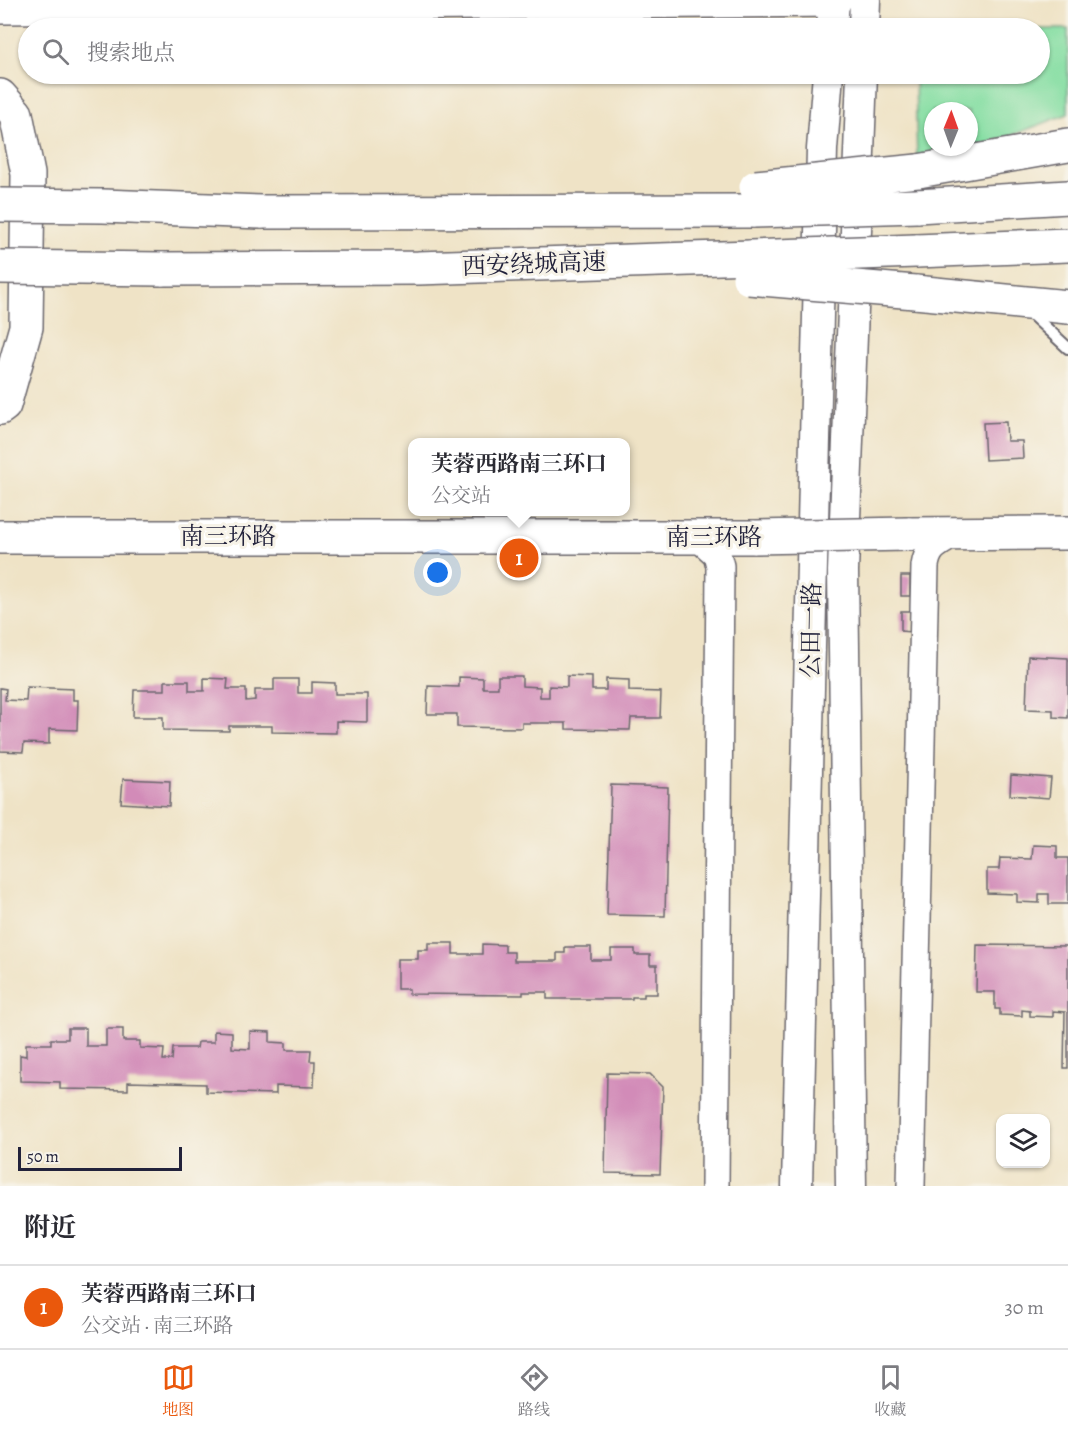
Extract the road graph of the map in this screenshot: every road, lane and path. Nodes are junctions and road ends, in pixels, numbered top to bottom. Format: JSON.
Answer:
{"nodes":[{"id":1,"x":835,"y":0,"type":"edge"},
{"id":2,"x":865,"y":0,"type":"edge"},
{"id":3,"x":0,"y":7,"type":"edge"},
{"id":4,"x":833,"y":18,"type":"edge"},
{"id":5,"x":864,"y":18,"type":"edge"},
{"id":6,"x":827,"y":84,"type":"edge"},
{"id":7,"x":862,"y":84,"type":"edge"},
{"id":8,"x":0,"y":96,"type":"edge"},
{"id":9,"x":1068,"y":132,"type":"edge"},
{"id":10,"x":1068,"y":145,"type":"edge"},
{"id":11,"x":1036,"y":151,"type":"junction"},
{"id":12,"x":1068,"y":197,"type":"edge"},
{"id":13,"x":755,"y":199,"type":"junction"},
{"id":14,"x":0,"y":205,"type":"edge"},
{"id":15,"x":1068,"y":245,"type":"edge"},
{"id":16,"x":0,"y":267,"type":"edge"},
{"id":17,"x":750,"y":268,"type":"junction"},
{"id":18,"x":1020,"y":303,"type":"junction"},
{"id":19,"x":1068,"y":307,"type":"edge"},
{"id":20,"x":1068,"y":348,"type":"edge"},
{"id":21,"x":0,"y":408,"type":"edge"},
{"id":22,"x":1068,"y":533,"type":"edge"},
{"id":23,"x":954,"y":534,"type":"junction"},
{"id":24,"x":0,"y":537,"type":"edge"},
{"id":25,"x":698,"y":537,"type":"junction"},
{"id":26,"x":715,"y":1186,"type":"edge"},
{"id":27,"x":797,"y":1186,"type":"edge"},
{"id":28,"x":851,"y":1186,"type":"edge"},
{"id":29,"x":911,"y":1186,"type":"edge"}],
"edges":[{"from":1,"to":3,"type":"highway"},
{"from":1,"to":4,"type":"main road"},
{"from":2,"to":5,"type":"main road"},
{"from":6,"to":27,"type":"main road","name":"公田一路"},
{"from":7,"to":28,"type":"main road","name":"公田一路"},
{"from":8,"to":21,"type":"highway"},
{"from":9,"to":11,"type":"lane"},
{"from":10,"to":11,"type":"highway"},
{"from":11,"to":13,"type":"highway","bridge":true},
{"from":12,"to":13,"type":"highway","name":"西安绕城高速","bridge":true},
{"from":13,"to":14,"type":"highway","name":"西安绕城高速","bridge":true},
{"from":15,"to":17,"type":"highway","name":"西安绕城高速","bridge":true},
{"from":16,"to":17,"type":"highway","name":"西安绕城高速","bridge":true},
{"from":17,"to":18,"type":"highway","bridge":true},
{"from":18,"to":19,"type":"highway"},
{"from":18,"to":20,"type":"lane"},
{"from":22,"to":23,"type":"highway","name":"南三环路"},
{"from":23,"to":25,"type":"highway","name":"南三环路","bridge":true},
{"from":23,"to":29,"type":"street"},
{"from":24,"to":25,"type":"highway","name":"南三环路"},
{"from":25,"to":26,"type":"street"}]}
